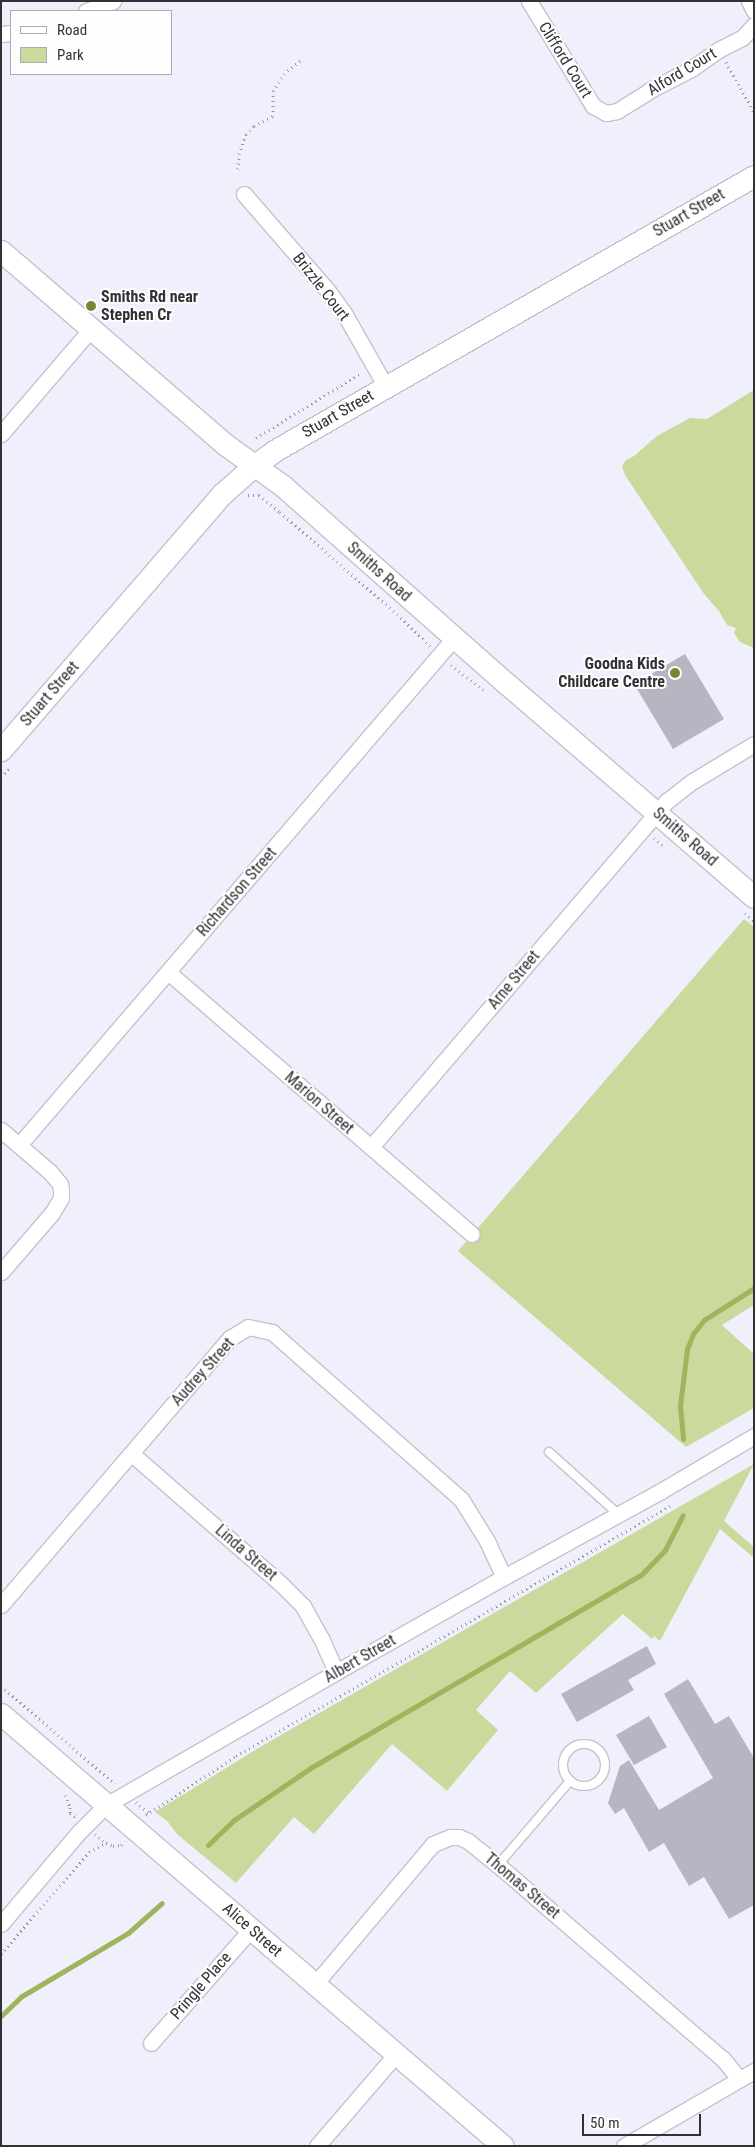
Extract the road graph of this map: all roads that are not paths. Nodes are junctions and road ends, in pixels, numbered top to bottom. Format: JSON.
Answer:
{"nodes":[{"id":1,"x":114,"y":1,"type":"edge"},
{"id":2,"x":529,"y":1,"type":"edge"},
{"id":3,"x":749,"y":1,"type":"edge"},
{"id":4,"x":89,"y":10,"type":"edge"},
{"id":5,"x":754,"y":12,"type":"edge"},
{"id":6,"x":754,"y":25,"type":"edge"},
{"id":7,"x":606,"y":113,"type":"joint"},
{"id":8,"x":754,"y":176,"type":"edge"},
{"id":9,"x":244,"y":194,"type":"dead end"},
{"id":10,"x":1,"y":251,"type":"edge"},
{"id":11,"x":92,"y":328,"type":"junction"},
{"id":12,"x":386,"y":387,"type":"junction"},
{"id":13,"x":1,"y":434,"type":"edge"},
{"id":14,"x":255,"y":466,"type":"junction"},
{"id":15,"x":454,"y":638,"type":"junction"},
{"id":16,"x":754,"y":744,"type":"edge"},
{"id":17,"x":6,"y":748,"type":"edge"},
{"id":18,"x":650,"y":820,"type":"junction"},
{"id":19,"x":746,"y":902,"type":"edge"},
{"id":20,"x":168,"y":972,"type":"junction"},
{"id":21,"x":1,"y":1130,"type":"edge"},
{"id":22,"x":19,"y":1145,"type":"junction"},
{"id":23,"x":371,"y":1147,"type":"junction"},
{"id":24,"x":471,"y":1234,"type":"dead end"},
{"id":25,"x":1,"y":1272,"type":"edge"},
{"id":26,"x":754,"y":1436,"type":"edge"},
{"id":27,"x":549,"y":1452,"type":"dead end"},
{"id":28,"x":132,"y":1454,"type":"junction"},
{"id":29,"x":618,"y":1514,"type":"junction"},
{"id":30,"x":504,"y":1577,"type":"junction"},
{"id":31,"x":1,"y":1605,"type":"edge"},
{"id":32,"x":336,"y":1672,"type":"junction"},
{"id":33,"x":1,"y":1714,"type":"edge"},
{"id":34,"x":570,"y":1781,"type":"junction"},
{"id":35,"x":106,"y":1805,"type":"junction"},
{"id":36,"x":498,"y":1865,"type":"junction"},
{"id":37,"x":1,"y":1924,"type":"edge"},
{"id":38,"x":251,"y":1929,"type":"junction"},
{"id":39,"x":315,"y":1984,"type":"junction"},
{"id":40,"x":151,"y":2043,"type":"dead end"},
{"id":41,"x":396,"y":2054,"type":"junction"},
{"id":42,"x":754,"y":2071,"type":"edge"},
{"id":43,"x":739,"y":2079,"type":"junction"},
{"id":44,"x":317,"y":2146,"type":"edge"},
{"id":45,"x":503,"y":2146,"type":"edge"},
{"id":46,"x":624,"y":2146,"type":"edge"}],
"edges":[{"from":1,"to":4,"type":"street"},
{"from":2,"to":7,"type":"street","name":"Clifford Court"},
{"from":3,"to":5,"type":"street"},
{"from":6,"to":7,"type":"street","name":"Alford Court"},
{"from":8,"to":12,"type":"street","name":"Stuart Street"},
{"from":9,"to":12,"type":"street","name":"Brizzle Court"},
{"from":10,"to":11,"type":"street","name":"Smiths Road"},
{"from":11,"to":13,"type":"street"},
{"from":11,"to":14,"type":"street","name":"Smiths Road"},
{"from":12,"to":14,"type":"street","name":"Stuart Street"},
{"from":14,"to":15,"type":"street","name":"Smiths Road"},
{"from":14,"to":17,"type":"street","name":"Stuart Street"},
{"from":15,"to":18,"type":"street","name":"Smiths Road"},
{"from":15,"to":20,"type":"street","name":"Richardson Street"},
{"from":16,"to":18,"type":"street","name":"Arne Street"},
{"from":18,"to":19,"type":"street","name":"Smiths Road"},
{"from":18,"to":23,"type":"street","name":"Arne Street"},
{"from":20,"to":22,"type":"street","name":"Richardson Street"},
{"from":20,"to":23,"type":"street","name":"Marion Street"},
{"from":21,"to":22,"type":"street"},
{"from":22,"to":25,"type":"street"},
{"from":23,"to":24,"type":"street","name":"Marion Street"},
{"from":26,"to":29,"type":"street","name":"Albert Street"},
{"from":27,"to":29,"type":"lane"},
{"from":28,"to":30,"type":"street","name":"Audrey Street"},
{"from":28,"to":31,"type":"street","name":"Audrey Street"},
{"from":28,"to":32,"type":"street","name":"Linda Street"},
{"from":29,"to":30,"type":"street","name":"Albert Street"},
{"from":30,"to":32,"type":"street","name":"Albert Street"},
{"from":32,"to":35,"type":"street","name":"Albert Street"},
{"from":33,"to":35,"type":"street","name":"Alice Street"},
{"from":34,"to":34,"type":"lane"},
{"from":34,"to":36,"type":"lane"},
{"from":35,"to":37,"type":"street","name":"Albert Street"},
{"from":35,"to":38,"type":"street","name":"Alice Street"},
{"from":36,"to":39,"type":"street","name":"Thomas Street"},
{"from":36,"to":43,"type":"street","name":"Thomas Street"},
{"from":38,"to":39,"type":"street","name":"Alice Street"},
{"from":38,"to":40,"type":"street","name":"Pringle Place"},
{"from":39,"to":41,"type":"street","name":"Alice Street"},
{"from":41,"to":44,"type":"street"},
{"from":41,"to":45,"type":"street","name":"Alice Street"},
{"from":42,"to":43,"type":"street"},
{"from":43,"to":46,"type":"street"}]}
